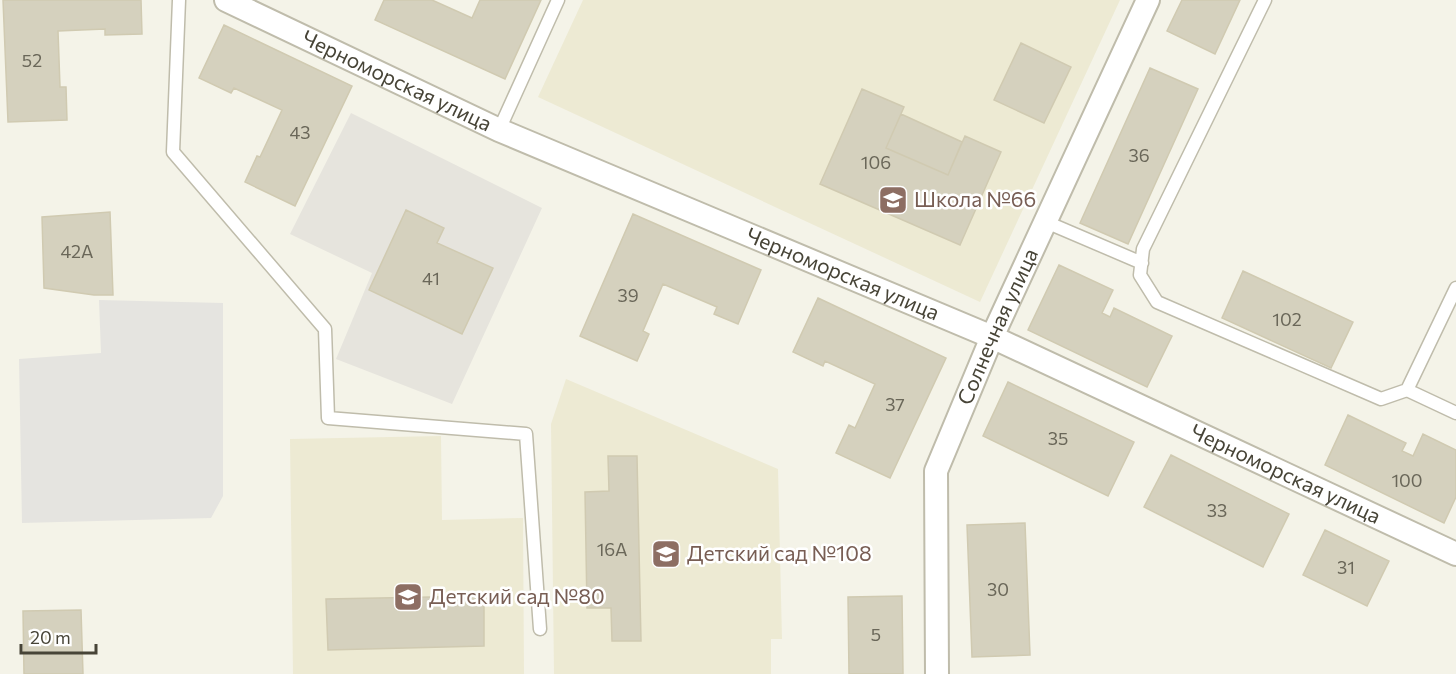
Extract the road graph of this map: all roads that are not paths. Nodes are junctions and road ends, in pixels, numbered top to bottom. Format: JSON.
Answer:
{"nodes":[{"id":1,"x":179,"y":0,"type":"edge"},
{"id":2,"x":226,"y":0,"type":"edge"},
{"id":3,"x":558,"y":0,"type":"edge"},
{"id":4,"x":1148,"y":0,"type":"edge"},
{"id":5,"x":1265,"y":0,"type":"edge"},
{"id":6,"x":500,"y":130,"type":"junction"},
{"id":7,"x":1046,"y":222,"type":"junction"},
{"id":8,"x":1142,"y":262,"type":"junction"},
{"id":9,"x":1456,"y":288,"type":"edge"},
{"id":10,"x":992,"y":337,"type":"junction"},
{"id":11,"x":1407,"y":390,"type":"junction"},
{"id":12,"x":1456,"y":413,"type":"edge"},
{"id":13,"x":1456,"y":554,"type":"edge"},
{"id":14,"x":540,"y":629,"type":"dead end"},
{"id":15,"x":937,"y":674,"type":"edge"}],
"edges":[{"from":1,"to":14,"type":"lane"},
{"from":2,"to":6,"type":"street","name":"Черноморская улица"},
{"from":3,"to":6,"type":"lane"},
{"from":4,"to":7,"type":"street","name":"Солнечная улица"},
{"from":5,"to":8,"type":"lane"},
{"from":6,"to":10,"type":"street","name":"Черноморская улица"},
{"from":7,"to":8,"type":"lane"},
{"from":7,"to":10,"type":"street","name":"Солнечная улица"},
{"from":8,"to":11,"type":"lane"},
{"from":9,"to":11,"type":"lane"},
{"from":10,"to":13,"type":"street","name":"Черноморская улица"},
{"from":10,"to":15,"type":"street","name":"Солнечная улица"},
{"from":11,"to":12,"type":"lane"}]}
